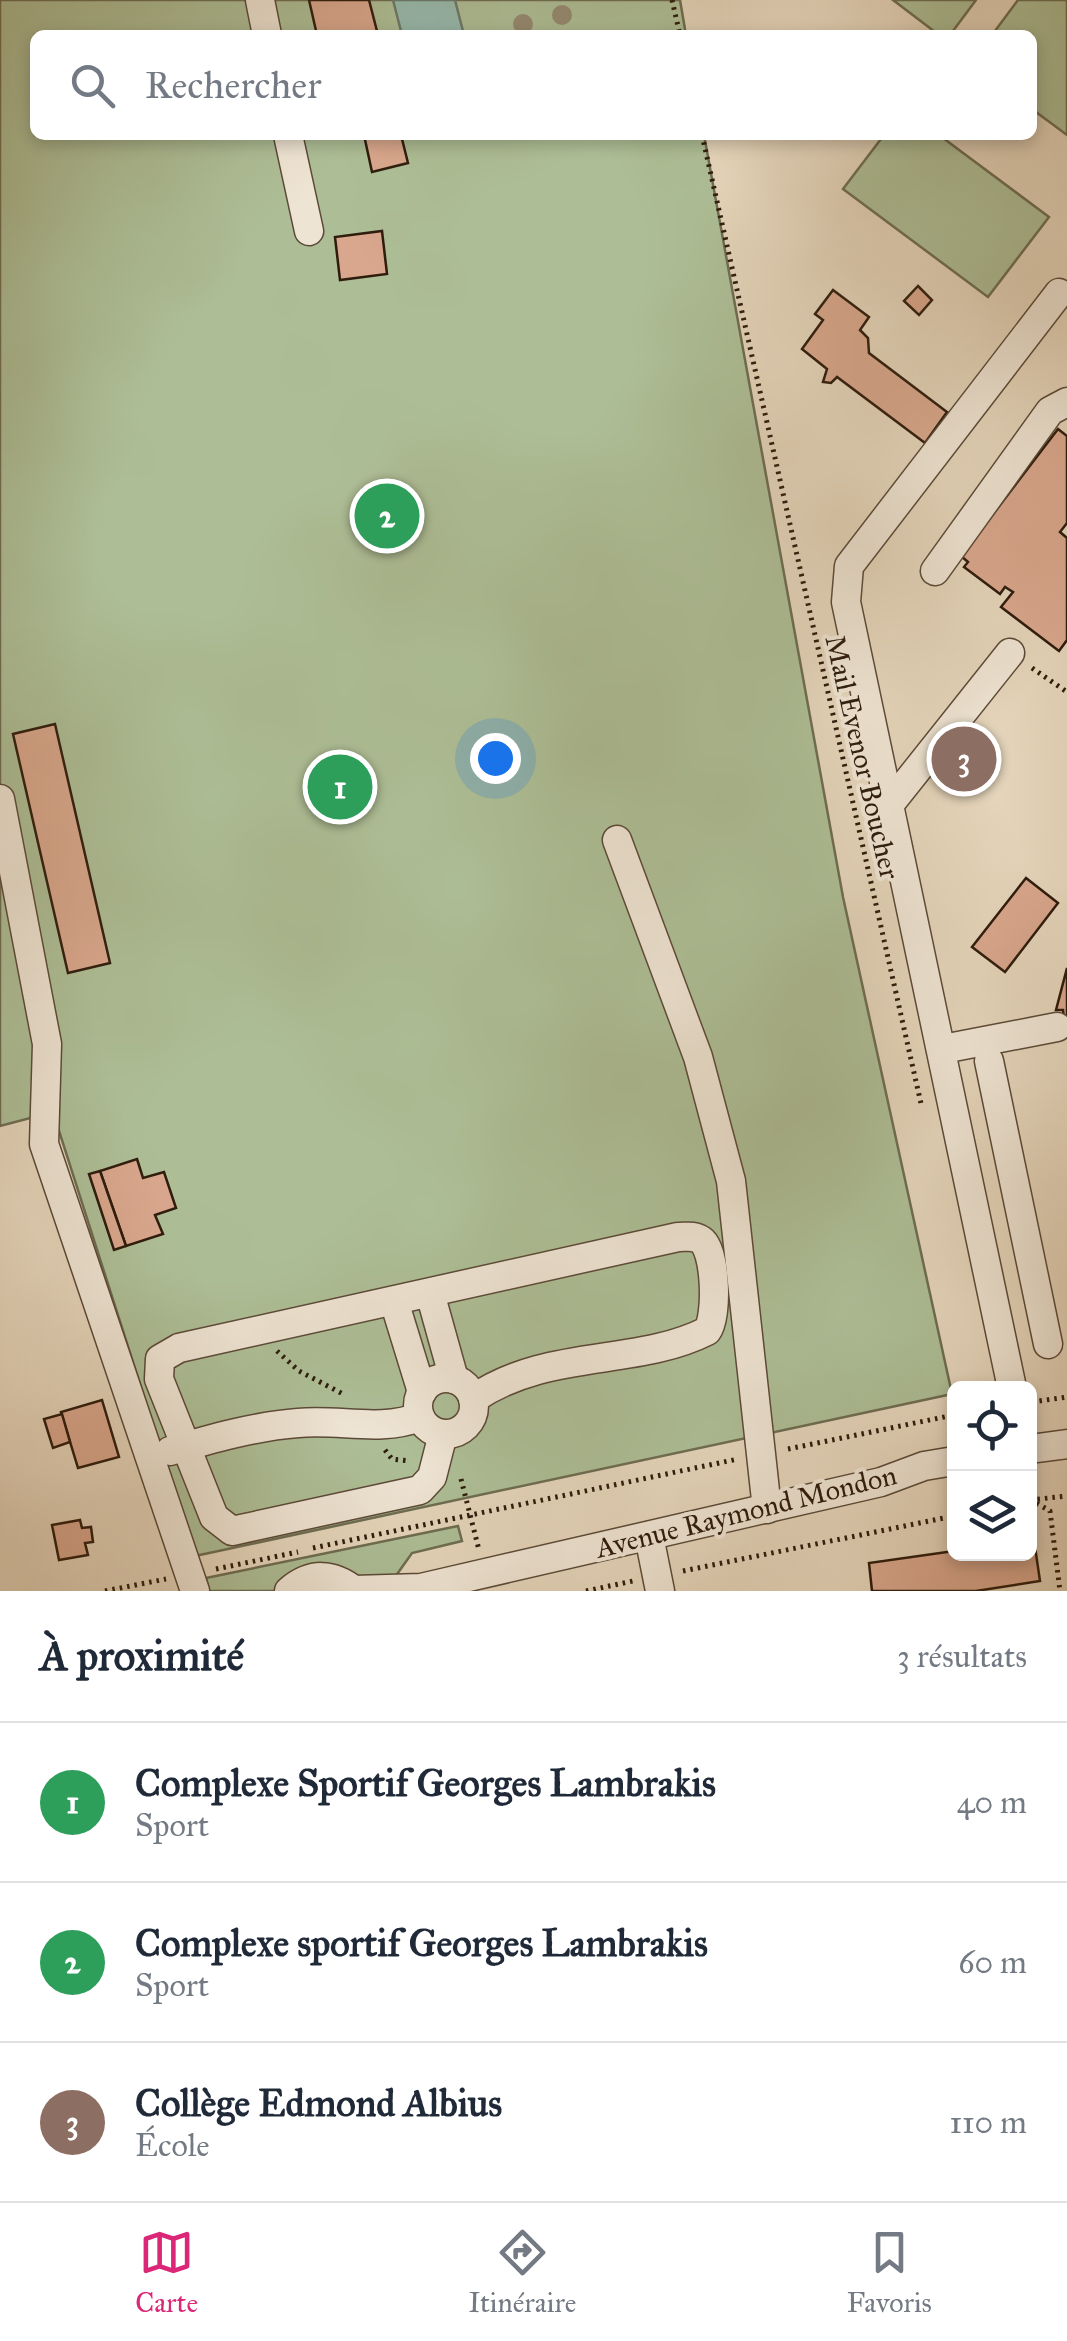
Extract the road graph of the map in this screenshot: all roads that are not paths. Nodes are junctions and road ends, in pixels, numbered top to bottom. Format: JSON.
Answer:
{"nodes":[{"id":1,"x":260,"y":0,"type":"edge"},
{"id":2,"x":266,"y":30,"type":"edge"},
{"id":3,"x":289,"y":140,"type":"edge"},
{"id":4,"x":309,"y":231,"type":"dead end"},
{"id":5,"x":1059,"y":293,"type":"dead end"},
{"id":6,"x":1067,"y":402,"type":"edge"},
{"id":7,"x":935,"y":571,"type":"dead end"},
{"id":8,"x":1010,"y":652,"type":"road end"},
{"id":9,"x":0,"y":800,"type":"edge"},
{"id":10,"x":890,"y":804,"type":"junction"},
{"id":11,"x":616,"y":840,"type":"dead end"},
{"id":12,"x":1056,"y":1027,"type":"dead end"},
{"id":13,"x":943,"y":1049,"type":"junction"},
{"id":14,"x":989,"y":1061,"type":"dead end"},
{"id":15,"x":430,"y":1293,"type":"junction"},
{"id":16,"x":394,"y":1301,"type":"junction"},
{"id":17,"x":1058,"y":1343,"type":"edge"},
{"id":18,"x":1005,"y":1353,"type":"junction"},
{"id":19,"x":1011,"y":1381,"type":"edge"},
{"id":20,"x":464,"y":1389,"type":"junction"},
{"id":21,"x":428,"y":1415,"type":"junction"},
{"id":22,"x":1067,"y":1444,"type":"edge"},
{"id":23,"x":186,"y":1447,"type":"junction"},
{"id":24,"x":1037,"y":1448,"type":"edge"},
{"id":25,"x":149,"y":1458,"type":"junction"},
{"id":26,"x":947,"y":1462,"type":"edge"},
{"id":27,"x":767,"y":1509,"type":"junction"},
{"id":28,"x":648,"y":1536,"type":"junction"},
{"id":29,"x":192,"y":1583,"type":"edge"},
{"id":30,"x":658,"y":1584,"type":"edge"},
{"id":31,"x":418,"y":1589,"type":"edge"},
{"id":32,"x":354,"y":1590,"type":"edge"},
{"id":33,"x":289,"y":1591,"type":"edge"}],
"edges":[{"from":1,"to":2,"type":"street"},
{"from":3,"to":4,"type":"street"},
{"from":5,"to":10,"type":"street"},
{"from":6,"to":7,"type":"street"},
{"from":8,"to":10,"type":"street"},
{"from":9,"to":25,"type":"street"},
{"from":10,"to":13,"type":"street"},
{"from":11,"to":27,"type":"street"},
{"from":12,"to":13,"type":"street"},
{"from":13,"to":18,"type":"street"},
{"from":14,"to":17,"type":"street"},
{"from":15,"to":16,"type":"street"},
{"from":15,"to":20,"type":"street"},
{"from":15,"to":20,"type":"street"},
{"from":16,"to":21,"type":"street"},
{"from":16,"to":23,"type":"street"},
{"from":17,"to":18,"type":"street"},
{"from":18,"to":19,"type":"street"},
{"from":20,"to":21,"type":"street"},
{"from":20,"to":21,"type":"street"},
{"from":21,"to":23,"type":"street"},
{"from":21,"to":23,"type":"street"},
{"from":22,"to":24,"type":"street"},
{"from":23,"to":25,"type":"street"},
{"from":25,"to":29,"type":"street"},
{"from":26,"to":27,"type":"street","name":"Avenue Raymond Mondon"},
{"from":27,"to":28,"type":"street","name":"Avenue Raymond Mondon"},
{"from":28,"to":30,"type":"street"},
{"from":28,"to":31,"type":"street","name":"Avenue Raymond Mondon"},
{"from":31,"to":32,"type":"street","name":"Avenue Raymond Mondon"},
{"from":32,"to":33,"type":"street","name":"Avenue Raymond Mondon"}]}
